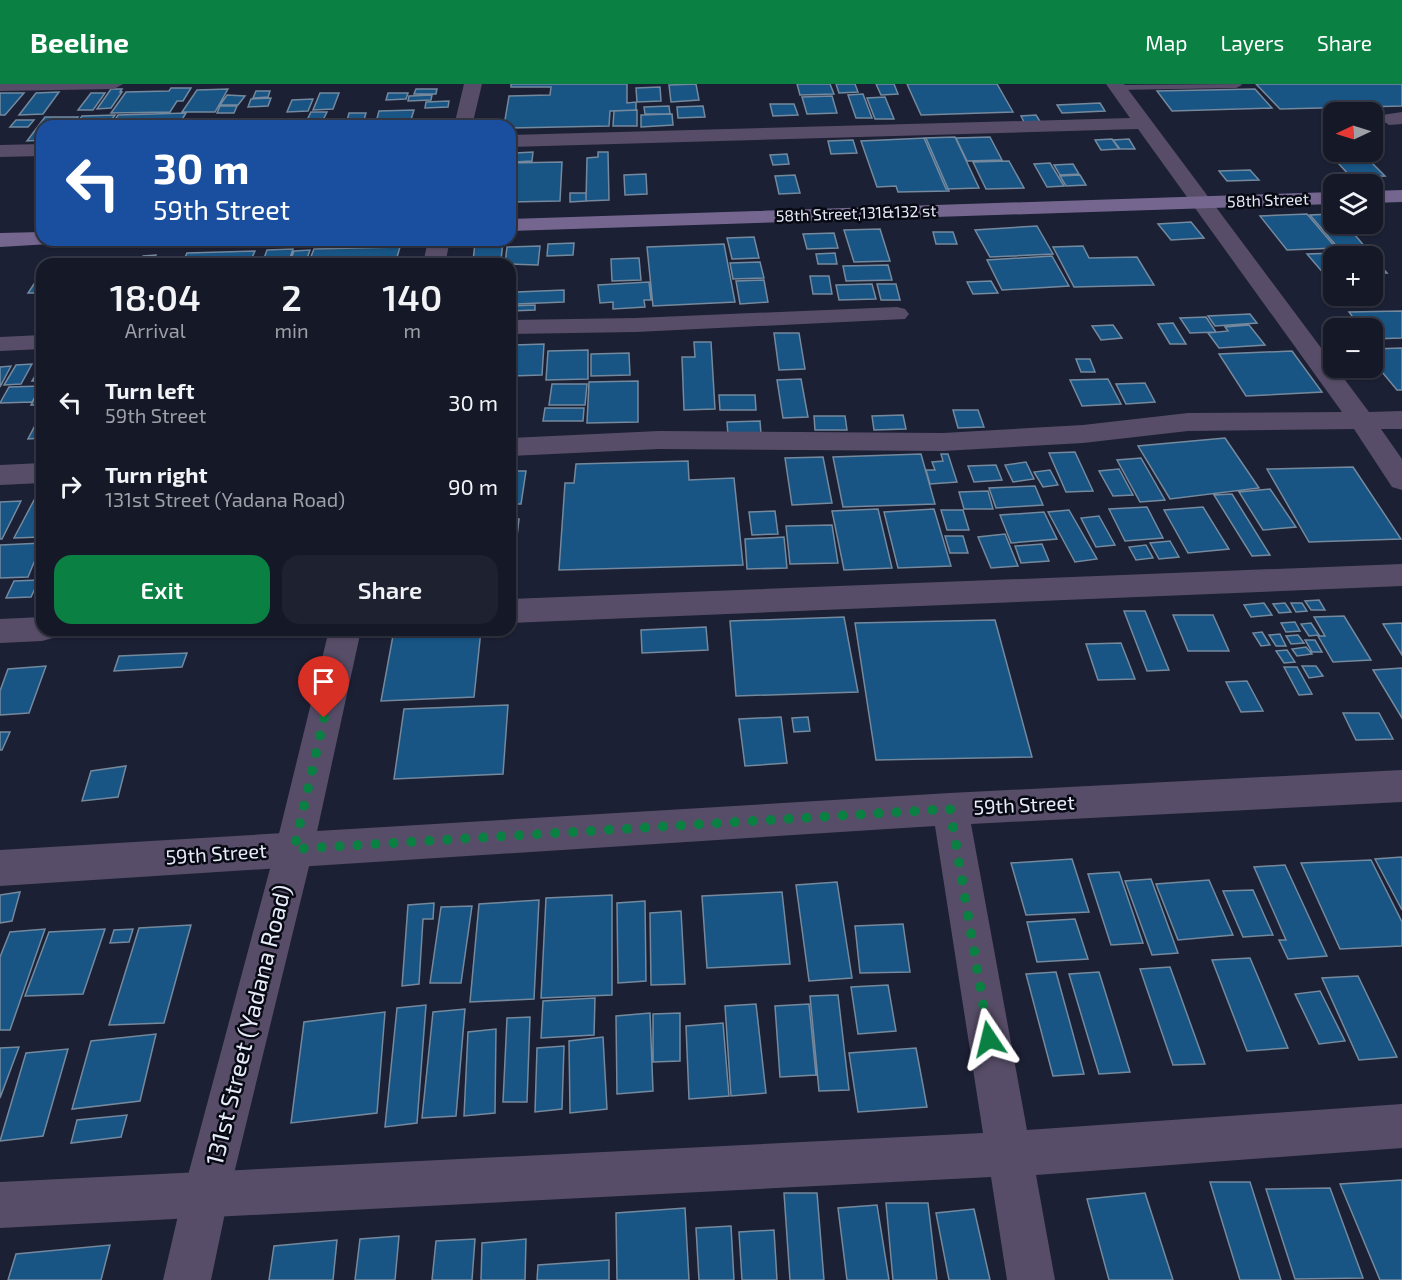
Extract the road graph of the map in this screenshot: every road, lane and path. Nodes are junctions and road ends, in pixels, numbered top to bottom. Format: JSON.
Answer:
{"nodes":[{"id":1,"x":114,"y":84,"type":"edge"},
{"id":2,"x":473,"y":84,"type":"edge"},
{"id":3,"x":1236,"y":85,"type":"edge"},
{"id":4,"x":0,"y":86,"type":"edge"},
{"id":5,"x":1116,"y":86,"type":"edge"},
{"id":6,"x":464,"y":120,"type":"edge"},
{"id":7,"x":1143,"y":123,"type":"junction"},
{"id":8,"x":516,"y":141,"type":"edge"},
{"id":9,"x":36,"y":150,"type":"edge"},
{"id":10,"x":0,"y":151,"type":"edge"},
{"id":11,"x":1402,"y":196,"type":"edge"},
{"id":12,"x":1383,"y":197,"type":"edge"},
{"id":13,"x":1323,"y":198,"type":"edge"},
{"id":14,"x":1203,"y":201,"type":"junction"},
{"id":15,"x":516,"y":225,"type":"edge"},
{"id":16,"x":36,"y":239,"type":"edge"},
{"id":17,"x":0,"y":240,"type":"edge"},
{"id":18,"x":897,"y":314,"type":"dead end"},
{"id":19,"x":516,"y":327,"type":"edge"},
{"id":20,"x":36,"y":342,"type":"edge"},
{"id":21,"x":0,"y":344,"type":"edge"},
{"id":22,"x":1402,"y":420,"type":"edge"},
{"id":23,"x":1362,"y":421,"type":"junction"},
{"id":24,"x":516,"y":447,"type":"edge"},
{"id":25,"x":36,"y":473,"type":"edge"},
{"id":26,"x":0,"y":475,"type":"edge"},
{"id":27,"x":1402,"y":480,"type":"edge"},
{"id":28,"x":1402,"y":575,"type":"edge"},
{"id":29,"x":516,"y":610,"type":"edge"},
{"id":30,"x":36,"y":629,"type":"edge"},
{"id":31,"x":0,"y":631,"type":"edge"},
{"id":32,"x":344,"y":636,"type":"edge"},
{"id":33,"x":1402,"y":786,"type":"edge"},
{"id":34,"x":950,"y":809,"type":"junction"},
{"id":35,"x":294,"y":849,"type":"junction"},
{"id":36,"x":0,"y":868,"type":"edge"},
{"id":37,"x":1402,"y":1126,"type":"edge"},
{"id":38,"x":1009,"y":1154,"type":"junction"},
{"id":39,"x":206,"y":1194,"type":"junction"},
{"id":40,"x":0,"y":1205,"type":"edge"},
{"id":41,"x":188,"y":1280,"type":"edge"},
{"id":42,"x":1031,"y":1280,"type":"edge"}],
"edges":[{"from":1,"to":4,"type":"street"},
{"from":2,"to":6,"type":"street"},
{"from":3,"to":5,"type":"lane"},
{"from":5,"to":7,"type":"street"},
{"from":7,"to":8,"type":"street"},
{"from":7,"to":14,"type":"street"},
{"from":9,"to":10,"type":"street"},
{"from":11,"to":12,"type":"main road"},
{"from":13,"to":14,"type":"main road","name":"58th Street"},
{"from":14,"to":15,"type":"main road","name":"58th Street,131&132 st"},
{"from":14,"to":23,"type":"street"},
{"from":16,"to":17,"type":"main road"},
{"from":18,"to":19,"type":"street"},
{"from":20,"to":21,"type":"street"},
{"from":22,"to":23,"type":"street"},
{"from":23,"to":24,"type":"street"},
{"from":23,"to":27,"type":"street"},
{"from":25,"to":26,"type":"street"},
{"from":28,"to":29,"type":"street"},
{"from":30,"to":31,"type":"street"},
{"from":32,"to":35,"type":"street","name":"131st Street (Yadana Road)"},
{"from":33,"to":34,"type":"street","name":"59th Street"},
{"from":34,"to":35,"type":"street","name":"59th Street"},
{"from":34,"to":38,"type":"street"},
{"from":35,"to":36,"type":"street","name":"59th Street"},
{"from":35,"to":39,"type":"street","name":"131st Street (Yadana Road)"},
{"from":37,"to":38,"type":"street"},
{"from":38,"to":39,"type":"street"},
{"from":38,"to":42,"type":"street"},
{"from":39,"to":40,"type":"street"},
{"from":39,"to":41,"type":"street","name":"131st Street (Yadana Road)"}]}
